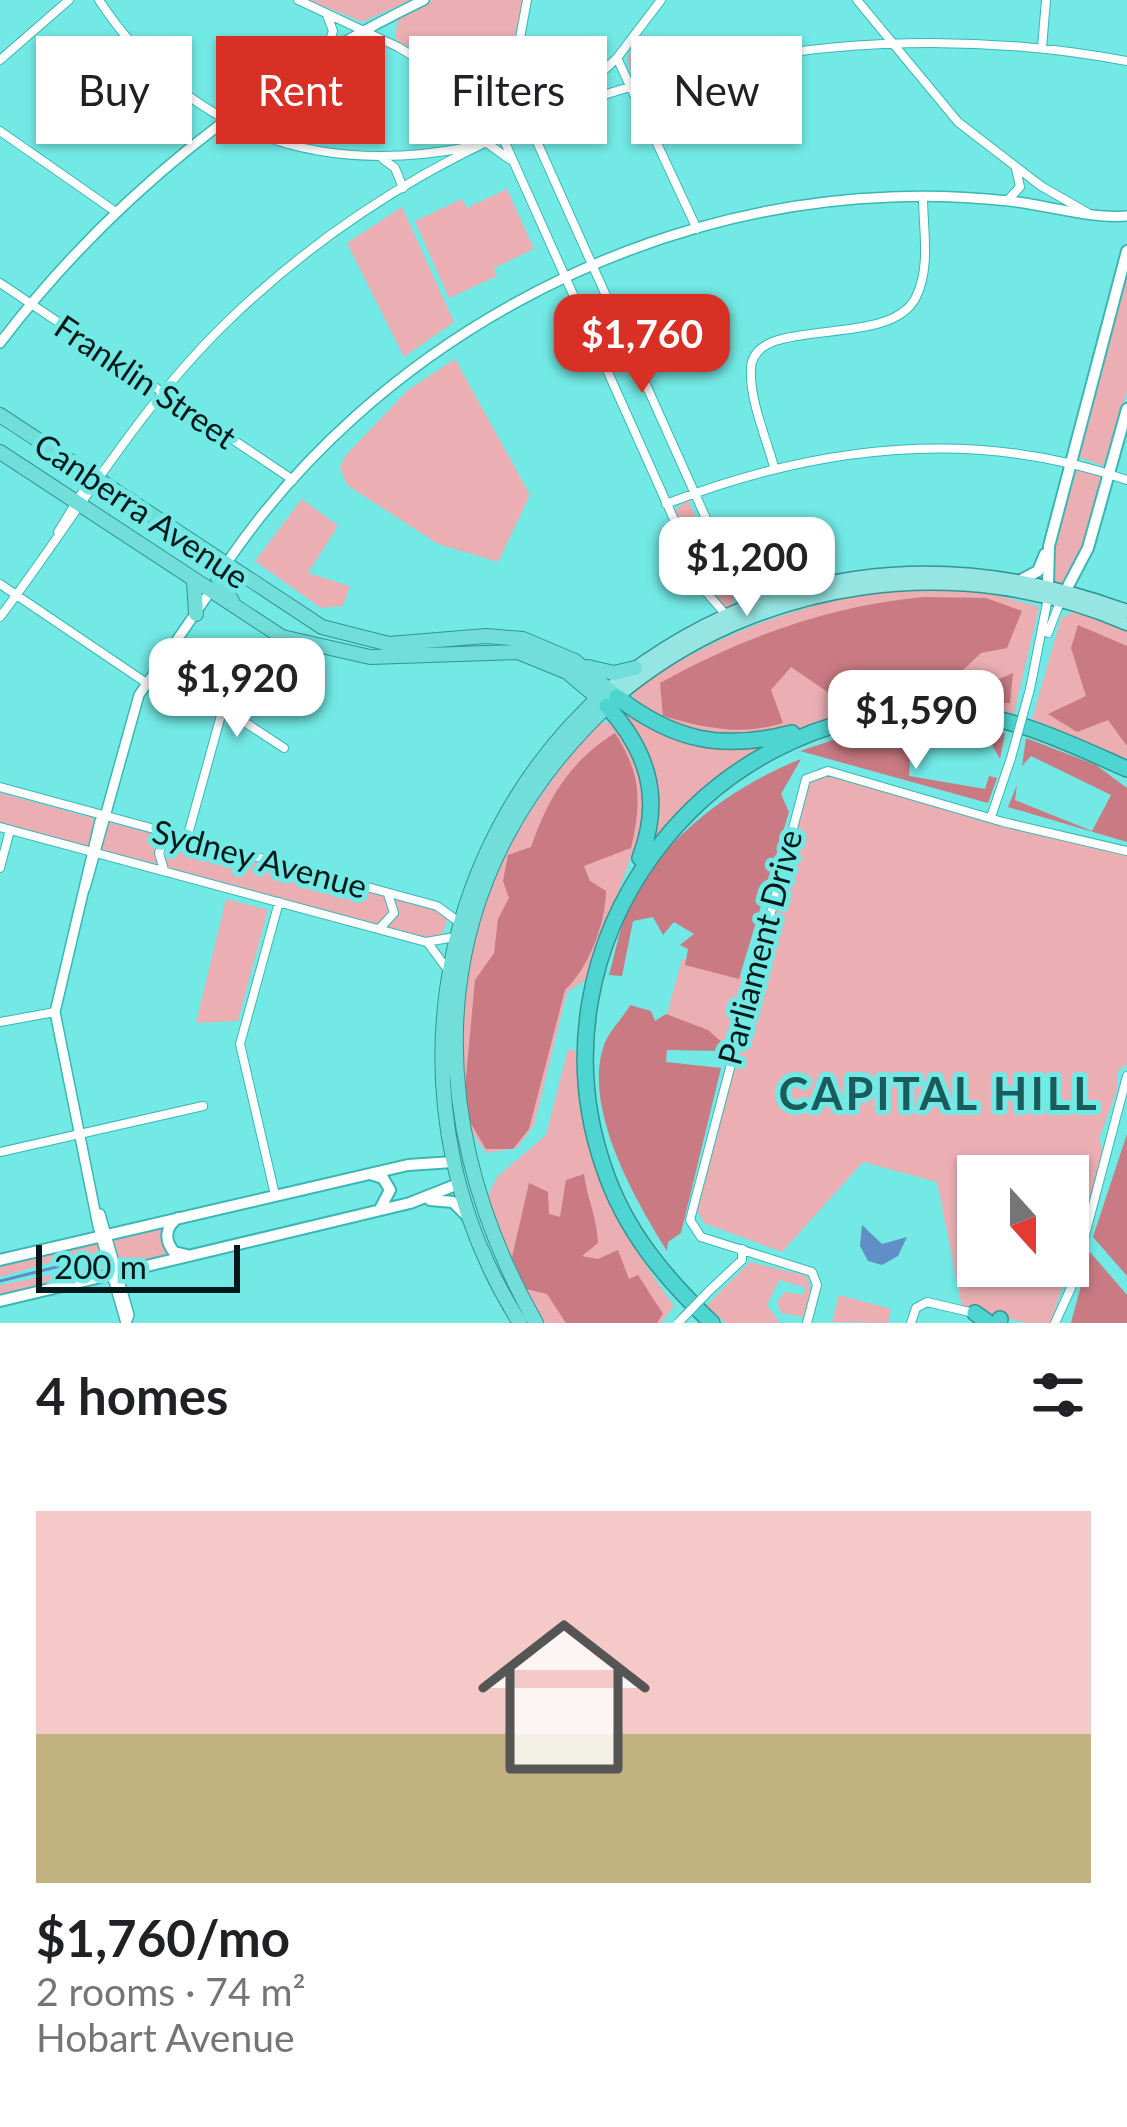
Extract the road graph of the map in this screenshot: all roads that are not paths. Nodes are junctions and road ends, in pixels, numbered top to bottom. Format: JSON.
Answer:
{"nodes":[{"id":1,"x":70,"y":0,"type":"edge"},
{"id":2,"x":99,"y":0,"type":"edge"},
{"id":3,"x":298,"y":0,"type":"edge"},
{"id":4,"x":424,"y":0,"type":"edge"},
{"id":5,"x":527,"y":0,"type":"edge"},
{"id":6,"x":661,"y":0,"type":"edge"},
{"id":7,"x":857,"y":0,"type":"edge"},
{"id":8,"x":1046,"y":0,"type":"edge"},
{"id":9,"x":321,"y":10,"type":"junction"},
{"id":10,"x":396,"y":13,"type":"junction"},
{"id":11,"x":364,"y":30,"type":"junction"},
{"id":12,"x":331,"y":36,"type":"edge"},
{"id":13,"x":354,"y":36,"type":"edge"},
{"id":14,"x":520,"y":36,"type":"edge"},
{"id":15,"x":895,"y":43,"type":"junction"},
{"id":16,"x":392,"y":44,"type":"junction"},
{"id":17,"x":1042,"y":48,"type":"junction"},
{"id":18,"x":802,"y":49,"type":"edge"},
{"id":19,"x":409,"y":54,"type":"edge"},
{"id":20,"x":617,"y":58,"type":"junction"},
{"id":21,"x":0,"y":61,"type":"edge"},
{"id":22,"x":1127,"y":61,"type":"edge"},
{"id":23,"x":607,"y":67,"type":"edge"},
{"id":24,"x":631,"y":83,"type":"edge"},
{"id":25,"x":216,"y":113,"type":"edge"},
{"id":26,"x":216,"y":128,"type":"edge"},
{"id":27,"x":0,"y":131,"type":"edge"},
{"id":28,"x":286,"y":144,"type":"edge"},
{"id":29,"x":485,"y":144,"type":"junction"},
{"id":30,"x":504,"y":144,"type":"edge"},
{"id":31,"x":538,"y":144,"type":"edge"},
{"id":32,"x":659,"y":144,"type":"edge"},
{"id":33,"x":382,"y":159,"type":"junction"},
{"id":34,"x":511,"y":162,"type":"junction"},
{"id":35,"x":1016,"y":168,"type":"junction"},
{"id":36,"x":403,"y":188,"type":"junction"},
{"id":37,"x":923,"y":196,"type":"junction"},
{"id":38,"x":1007,"y":201,"type":"junction"},
{"id":39,"x":116,"y":212,"type":"junction"},
{"id":40,"x":1088,"y":213,"type":"junction"},
{"id":41,"x":1127,"y":221,"type":"edge"},
{"id":42,"x":698,"y":229,"type":"junction"},
{"id":43,"x":1127,"y":251,"type":"edge"},
{"id":44,"x":593,"y":266,"type":"junction"},
{"id":45,"x":565,"y":278,"type":"junction"},
{"id":46,"x":0,"y":283,"type":"edge"},
{"id":47,"x":30,"y":303,"type":"junction"},
{"id":48,"x":0,"y":343,"type":"edge"},
{"id":49,"x":162,"y":392,"type":"junction"},
{"id":50,"x":1127,"y":409,"type":"edge"},
{"id":51,"x":0,"y":415,"type":"edge"},
{"id":52,"x":0,"y":452,"type":"edge"},
{"id":53,"x":1070,"y":463,"type":"junction"},
{"id":54,"x":774,"y":467,"type":"junction"},
{"id":55,"x":1110,"y":474,"type":"junction"},
{"id":56,"x":95,"y":478,"type":"junction"},
{"id":57,"x":293,"y":479,"type":"junction"},
{"id":58,"x":1127,"y":479,"type":"edge"},
{"id":59,"x":694,"y":493,"type":"junction"},
{"id":60,"x":78,"y":503,"type":"junction"},
{"id":61,"x":667,"y":504,"type":"junction"},
{"id":62,"x":1048,"y":546,"type":"junction"},
{"id":63,"x":1084,"y":559,"type":"junction"},
{"id":64,"x":1023,"y":579,"type":"junction"},
{"id":65,"x":216,"y":581,"type":"junction"},
{"id":66,"x":194,"y":582,"type":"junction"},
{"id":67,"x":735,"y":583,"type":"junction"},
{"id":68,"x":0,"y":584,"type":"edge"},
{"id":69,"x":707,"y":593,"type":"junction"},
{"id":70,"x":1056,"y":593,"type":"junction"},
{"id":71,"x":782,"y":594,"type":"junction"},
{"id":72,"x":16,"y":595,"type":"junction"},
{"id":73,"x":1092,"y":598,"type":"junction"},
{"id":74,"x":1127,"y":610,"type":"edge"},
{"id":75,"x":196,"y":614,"type":"junction"},
{"id":76,"x":731,"y":615,"type":"junction"},
{"id":77,"x":0,"y":617,"type":"edge"},
{"id":78,"x":753,"y":617,"type":"junction"},
{"id":79,"x":1127,"y":624,"type":"edge"},
{"id":80,"x":698,"y":629,"type":"junction"},
{"id":81,"x":718,"y":632,"type":"junction"},
{"id":82,"x":635,"y":668,"type":"junction"},
{"id":83,"x":579,"y":672,"type":"junction"},
{"id":84,"x":178,"y":676,"type":"dead end"},
{"id":85,"x":145,"y":682,"type":"junction"},
{"id":86,"x":608,"y":697,"type":"junction"},
{"id":87,"x":223,"y":708,"type":"junction"},
{"id":88,"x":865,"y":718,"type":"junction"},
{"id":89,"x":573,"y":722,"type":"junction"},
{"id":90,"x":284,"y":748,"type":"dead end"},
{"id":91,"x":1127,"y":769,"type":"edge"},
{"id":92,"x":540,"y":771,"type":"junction"},
{"id":93,"x":0,"y":787,"type":"edge"},
{"id":94,"x":104,"y":816,"type":"junction"},
{"id":95,"x":510,"y":817,"type":"junction"},
{"id":96,"x":991,"y":817,"type":"junction"},
{"id":97,"x":5,"y":828,"type":"edge"},
{"id":98,"x":176,"y":835,"type":"junction"},
{"id":99,"x":187,"y":838,"type":"junction"},
{"id":100,"x":1127,"y":851,"type":"edge"},
{"id":101,"x":94,"y":852,"type":"junction"},
{"id":102,"x":0,"y":868,"type":"edge"},
{"id":103,"x":164,"y":871,"type":"junction"},
{"id":104,"x":631,"y":883,"type":"junction"},
{"id":105,"x":388,"y":893,"type":"junction"},
{"id":106,"x":468,"y":894,"type":"junction"},
{"id":107,"x":279,"y":902,"type":"junction"},
{"id":108,"x":437,"y":906,"type":"junction"},
{"id":109,"x":379,"y":929,"type":"junction"},
{"id":110,"x":461,"y":930,"type":"junction"},
{"id":111,"x":426,"y":942,"type":"junction"},
{"id":112,"x":448,"y":970,"type":"junction"},
{"id":113,"x":55,"y":1012,"type":"junction"},
{"id":114,"x":0,"y":1022,"type":"edge"},
{"id":115,"x":1127,"y":1076,"type":"edge"},
{"id":116,"x":203,"y":1106,"type":"dead end"},
{"id":117,"x":81,"y":1132,"type":"junction"},
{"id":118,"x":448,"y":1142,"type":"junction"},
{"id":119,"x":0,"y":1152,"type":"edge"},
{"id":120,"x":460,"y":1161,"type":"junction"},
{"id":121,"x":408,"y":1165,"type":"junction"},
{"id":122,"x":364,"y":1175,"type":"junction"},
{"id":123,"x":465,"y":1182,"type":"junction"},
{"id":124,"x":275,"y":1196,"type":"junction"},
{"id":125,"x":410,"y":1203,"type":"junction"},
{"id":126,"x":377,"y":1210,"type":"junction"},
{"id":127,"x":468,"y":1216,"type":"junction"},
{"id":128,"x":178,"y":1218,"type":"junction"},
{"id":129,"x":105,"y":1235,"type":"junction"},
{"id":130,"x":741,"y":1248,"type":"junction"},
{"id":131,"x":190,"y":1255,"type":"junction"},
{"id":132,"x":760,"y":1256,"type":"junction"},
{"id":133,"x":0,"y":1260,"type":"edge"},
{"id":134,"x":740,"y":1262,"type":"junction"},
{"id":135,"x":114,"y":1273,"type":"junction"},
{"id":136,"x":722,"y":1277,"type":"junction"},
{"id":137,"x":0,"y":1301,"type":"edge"},
{"id":138,"x":996,"y":1320,"type":"edge"},
{"id":139,"x":126,"y":1323,"type":"edge"},
{"id":140,"x":520,"y":1323,"type":"edge"},
{"id":141,"x":536,"y":1323,"type":"edge"},
{"id":142,"x":678,"y":1323,"type":"edge"},
{"id":143,"x":712,"y":1323,"type":"edge"},
{"id":144,"x":807,"y":1323,"type":"edge"},
{"id":145,"x":911,"y":1323,"type":"edge"},
{"id":146,"x":1055,"y":1323,"type":"edge"}],
"edges":[{"from":1,"to":21,"type":"street"},
{"from":2,"to":25,"type":"street"},
{"from":3,"to":9,"type":"street"},
{"from":4,"to":10,"type":"street"},
{"from":5,"to":14,"type":"street"},
{"from":6,"to":20,"type":"street"},
{"from":7,"to":15,"type":"street"},
{"from":8,"to":17,"type":"street"},
{"from":9,"to":11,"type":"street"},
{"from":9,"to":12,"type":"street"},
{"from":10,"to":11,"type":"street"},
{"from":10,"to":16,"type":"street"},
{"from":11,"to":13,"type":"street"},
{"from":11,"to":16,"type":"street"},
{"from":15,"to":17,"type":"street"},
{"from":15,"to":18,"type":"street"},
{"from":15,"to":35,"type":"street"},
{"from":16,"to":19,"type":"street"},
{"from":17,"to":22,"type":"street"},
{"from":20,"to":23,"type":"street"},
{"from":20,"to":24,"type":"street"},
{"from":26,"to":39,"type":"street"},
{"from":27,"to":39,"type":"street"},
{"from":28,"to":33,"type":"street"},
{"from":29,"to":33,"type":"street"},
{"from":29,"to":34,"type":"street"},
{"from":29,"to":36,"type":"street"},
{"from":30,"to":34,"type":"street"},
{"from":31,"to":44,"type":"street"},
{"from":32,"to":42,"type":"street"},
{"from":33,"to":36,"type":"street"},
{"from":34,"to":45,"type":"street"},
{"from":35,"to":38,"type":"street"},
{"from":35,"to":40,"type":"street"},
{"from":36,"to":49,"type":"street"},
{"from":37,"to":38,"type":"street"},
{"from":37,"to":42,"type":"street"},
{"from":37,"to":54,"type":"street"},
{"from":38,"to":40,"type":"street"},
{"from":39,"to":47,"type":"street"},
{"from":40,"to":41,"type":"street"},
{"from":42,"to":44,"type":"street"},
{"from":43,"to":53,"type":"main road"},
{"from":44,"to":45,"type":"street"},
{"from":44,"to":59,"type":"street"},
{"from":45,"to":57,"type":"street"},
{"from":45,"to":61,"type":"street"},
{"from":46,"to":47,"type":"street","name":"Franklin Street"},
{"from":47,"to":48,"type":"street"},
{"from":47,"to":49,"type":"street","name":"Franklin Street"},
{"from":49,"to":56,"type":"street"},
{"from":49,"to":57,"type":"street","name":"Franklin Street"},
{"from":50,"to":55,"type":"main road"},
{"from":51,"to":56,"type":"highway","name":"Canberra Avenue"},
{"from":52,"to":60,"type":"highway","name":"Canberra Avenue"},
{"from":53,"to":54,"type":"street"},
{"from":53,"to":55,"type":"street"},
{"from":53,"to":62,"type":"main road"},
{"from":54,"to":59,"type":"street"},
{"from":55,"to":58,"type":"street"},
{"from":55,"to":63,"type":"main road"},
{"from":56,"to":60,"type":"street"},
{"from":56,"to":65,"type":"highway","name":"Canberra Avenue"},
{"from":57,"to":65,"type":"street"},
{"from":59,"to":61,"type":"street"},
{"from":59,"to":67,"type":"street"},
{"from":60,"to":66,"type":"highway","name":"Canberra Avenue"},
{"from":60,"to":72,"type":"street"},
{"from":61,"to":69,"type":"street"},
{"from":62,"to":64,"type":"main road"},
{"from":62,"to":70,"type":"main road"},
{"from":63,"to":70,"type":"main road"},
{"from":63,"to":73,"type":"main road"},
{"from":64,"to":70,"type":"main road"},
{"from":64,"to":71,"type":"main road"},
{"from":65,"to":66,"type":"highway","name":"Canberra Avenue"},
{"from":65,"to":75,"type":"street"},
{"from":65,"to":83,"type":"highway","name":"Canberra Avenue"},
{"from":65,"to":83,"type":"highway","name":"Canberra Avenue"},
{"from":66,"to":75,"type":"highway"},
{"from":67,"to":71,"type":"street"},
{"from":67,"to":76,"type":"street"},
{"from":68,"to":72,"type":"street"},
{"from":69,"to":76,"type":"street"},
{"from":69,"to":80,"type":"street"},
{"from":70,"to":73,"type":"main road"},
{"from":70,"to":78,"type":"main road"},
{"from":70,"to":79,"type":"main road"},
{"from":70,"to":96,"type":"street","bridge":true},
{"from":71,"to":76,"type":"main road"},
{"from":72,"to":77,"type":"street"},
{"from":72,"to":85,"type":"street"},
{"from":73,"to":74,"type":"main road"},
{"from":75,"to":85,"type":"street"},
{"from":76,"to":78,"type":"main road"},
{"from":76,"to":80,"type":"main road"},
{"from":76,"to":81,"type":"main road"},
{"from":78,"to":81,"type":"main road"},
{"from":80,"to":82,"type":"main road"},
{"from":81,"to":86,"type":"main road"},
{"from":82,"to":83,"type":"highway"},
{"from":82,"to":86,"type":"main road"},
{"from":83,"to":86,"type":"highway","name":"Canberra Avenue"},
{"from":83,"to":89,"type":"highway"},
{"from":84,"to":87,"type":"street"},
{"from":85,"to":94,"type":"street"},
{"from":86,"to":88,"type":"highway"},
{"from":86,"to":89,"type":"highway"},
{"from":86,"to":92,"type":"highway"},
{"from":86,"to":104,"type":"highway"},
{"from":87,"to":90,"type":"street"},
{"from":87,"to":99,"type":"street"},
{"from":88,"to":91,"type":"highway"},
{"from":88,"to":104,"type":"highway"},
{"from":89,"to":92,"type":"highway"},
{"from":92,"to":95,"type":"highway"},
{"from":93,"to":94,"type":"street","name":"Sydney Avenue"},
{"from":94,"to":98,"type":"street","name":"Sydney Avenue"},
{"from":94,"to":101,"type":"street"},
{"from":95,"to":106,"type":"highway"},
{"from":95,"to":110,"type":"highway"},
{"from":96,"to":100,"type":"street","name":"Parliament Drive"},
{"from":96,"to":130,"type":"street","name":"Parliament Drive"},
{"from":97,"to":101,"type":"street","name":"Sydney Avenue"},
{"from":97,"to":102,"type":"street"},
{"from":98,"to":99,"type":"street","name":"Sydney Avenue"},
{"from":98,"to":103,"type":"street"},
{"from":99,"to":105,"type":"street","name":"Sydney Avenue"},
{"from":101,"to":103,"type":"street","name":"Sydney Avenue"},
{"from":101,"to":113,"type":"street"},
{"from":103,"to":107,"type":"street","name":"Sydney Avenue"},
{"from":104,"to":143,"type":"highway"},
{"from":105,"to":108,"type":"street","name":"Sydney Avenue"},
{"from":105,"to":109,"type":"street"},
{"from":106,"to":108,"type":"street"},
{"from":106,"to":110,"type":"highway"},
{"from":107,"to":109,"type":"street","name":"Sydney Avenue"},
{"from":107,"to":124,"type":"street"},
{"from":108,"to":110,"type":"street","name":"Sydney Avenue"},
{"from":109,"to":111,"type":"street","name":"Sydney Avenue"},
{"from":110,"to":111,"type":"street","name":"Sydney Avenue"},
{"from":110,"to":112,"type":"highway"},
{"from":110,"to":120,"type":"highway"},
{"from":111,"to":112,"type":"street"},
{"from":112,"to":118,"type":"highway"},
{"from":113,"to":114,"type":"street"},
{"from":113,"to":117,"type":"street"},
{"from":115,"to":146,"type":"street"},
{"from":116,"to":117,"type":"street"},
{"from":117,"to":119,"type":"street"},
{"from":117,"to":129,"type":"street"},
{"from":118,"to":120,"type":"highway"},
{"from":118,"to":121,"type":"main road"},
{"from":120,"to":121,"type":"main road"},
{"from":120,"to":123,"type":"highway"},
{"from":121,"to":122,"type":"main road"},
{"from":122,"to":124,"type":"main road"},
{"from":122,"to":126,"type":"main road"},
{"from":123,"to":125,"type":"main road"},
{"from":123,"to":127,"type":"highway"},
{"from":123,"to":141,"type":"highway"},
{"from":124,"to":128,"type":"main road"},
{"from":125,"to":126,"type":"main road"},
{"from":125,"to":127,"type":"main road"},
{"from":126,"to":131,"type":"main road"},
{"from":127,"to":140,"type":"highway"},
{"from":128,"to":129,"type":"main road"},
{"from":128,"to":131,"type":"main road"},
{"from":129,"to":133,"type":"main road"},
{"from":129,"to":135,"type":"street"},
{"from":130,"to":132,"type":"street","name":"Parliament Drive"},
{"from":130,"to":134,"type":"street"},
{"from":130,"to":136,"type":"street"},
{"from":131,"to":135,"type":"main road"},
{"from":132,"to":134,"type":"street"},
{"from":132,"to":144,"type":"street","name":"Parliament Drive"},
{"from":134,"to":136,"type":"street"},
{"from":135,"to":137,"type":"main road"},
{"from":135,"to":139,"type":"street"},
{"from":136,"to":142,"type":"street","bridge":true},
{"from":138,"to":145,"type":"street"}]}
